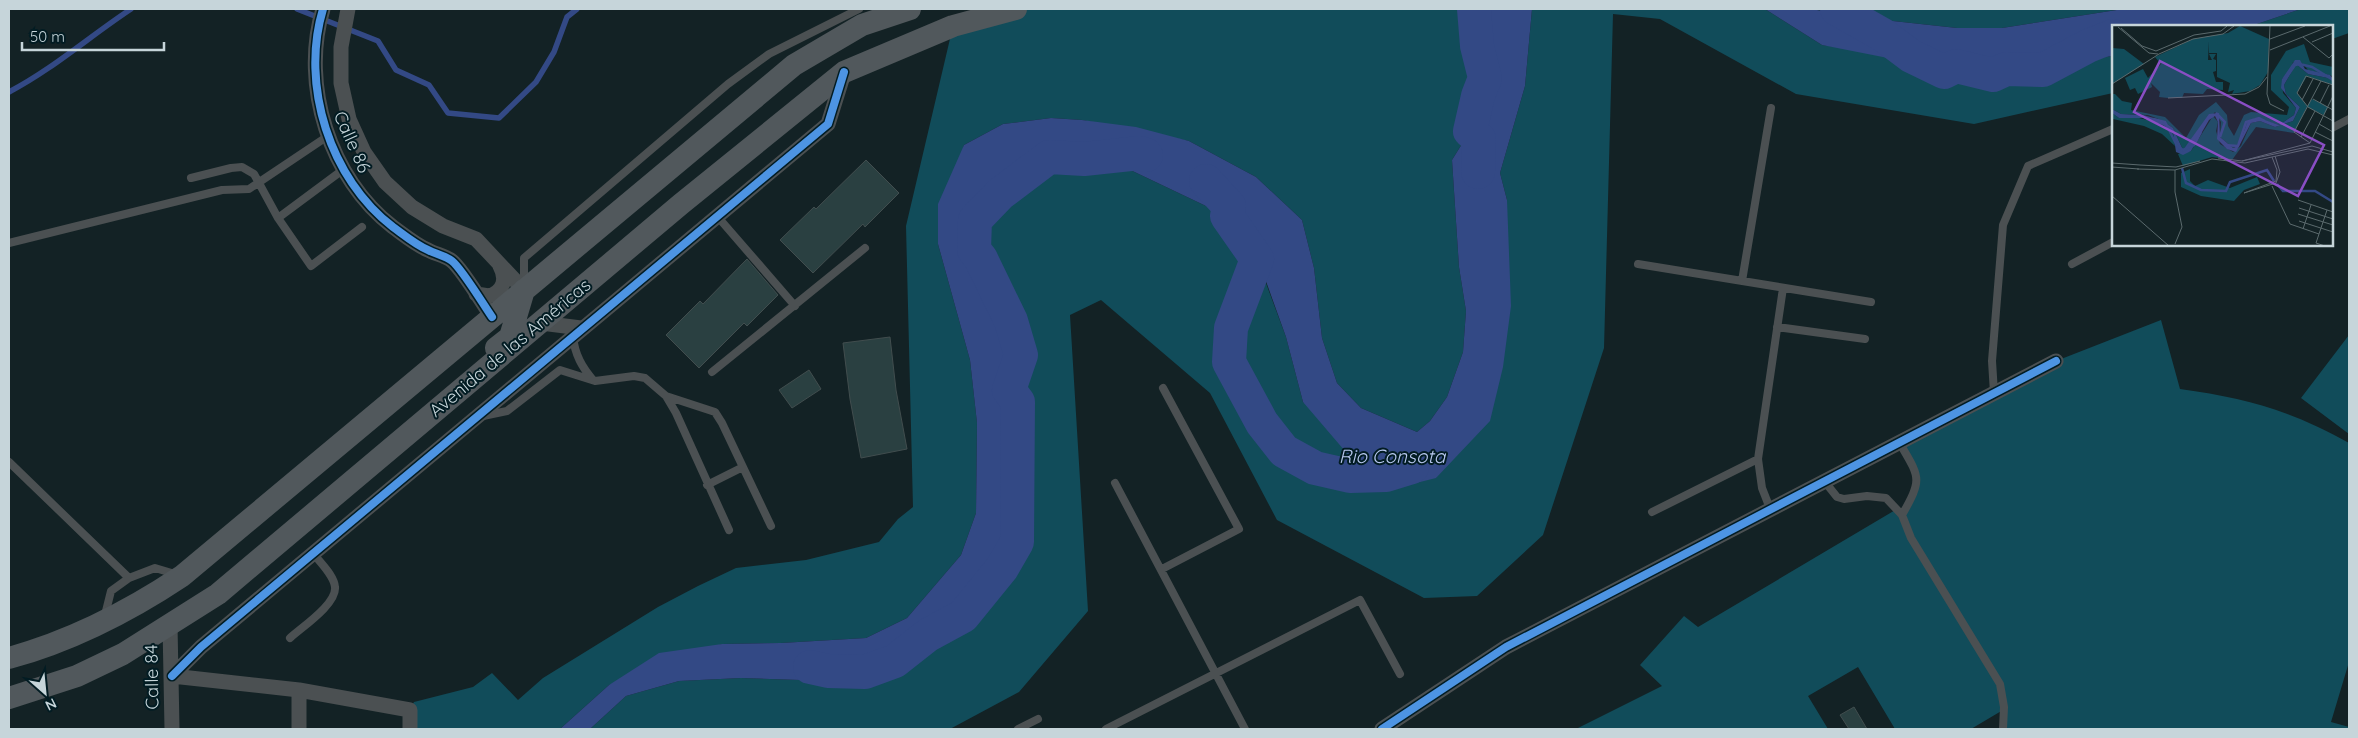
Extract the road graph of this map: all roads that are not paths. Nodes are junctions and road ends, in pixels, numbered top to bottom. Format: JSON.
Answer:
{"nodes":[{"id":1,"x":323,"y":9,"type":"edge"},
{"id":2,"x":348,"y":9,"type":"edge"},
{"id":3,"x":859,"y":9,"type":"edge"},
{"id":4,"x":910,"y":9,"type":"edge"},
{"id":5,"x":1016,"y":9,"type":"edge"},
{"id":6,"x":844,"y":72,"type":"junction"},
{"id":7,"x":1771,"y":108,"type":"dead end"},
{"id":8,"x":2349,"y":119,"type":"edge"},
{"id":9,"x":2333,"y":127,"type":"edge"},
{"id":10,"x":2112,"y":129,"type":"edge"},
{"id":11,"x":328,"y":136,"type":"junction"},
{"id":12,"x":344,"y":169,"type":"junction"},
{"id":13,"x":191,"y":178,"type":"dead end"},
{"id":14,"x":259,"y":183,"type":"junction"},
{"id":15,"x":717,"y":216,"type":"junction"},
{"id":16,"x":278,"y":218,"type":"junction"},
{"id":17,"x":362,"y":228,"type":"dead end"},
{"id":18,"x":9,"y":243,"type":"edge"},
{"id":19,"x":2112,"y":243,"type":"edge"},
{"id":20,"x":866,"y":248,"type":"dead end"},
{"id":21,"x":1638,"y":264,"type":"dead end"},
{"id":22,"x":2072,"y":264,"type":"dead end"},
{"id":23,"x":500,"y":266,"type":"junction"},
{"id":24,"x":1742,"y":281,"type":"junction"},
{"id":25,"x":1783,"y":288,"type":"junction"},
{"id":26,"x":524,"y":290,"type":"junction"},
{"id":27,"x":476,"y":294,"type":"junction"},
{"id":28,"x":1871,"y":302,"type":"dead end"},
{"id":29,"x":795,"y":306,"type":"junction"},
{"id":30,"x":492,"y":316,"type":"junction"},
{"id":31,"x":515,"y":320,"type":"junction"},
{"id":32,"x":540,"y":323,"type":"junction"},
{"id":33,"x":1778,"y":327,"type":"junction"},
{"id":34,"x":577,"y":332,"type":"junction"},
{"id":35,"x":1865,"y":339,"type":"dead end"},
{"id":36,"x":2056,"y":361,"type":"dead end"},
{"id":37,"x":712,"y":372,"type":"dead end"},
{"id":38,"x":473,"y":378,"type":"junction"},
{"id":39,"x":595,"y":382,"type":"junction"},
{"id":40,"x":1163,"y":388,"type":"dead end"},
{"id":41,"x":1994,"y":393,"type":"junction"},
{"id":42,"x":666,"y":396,"type":"junction"},
{"id":43,"x":477,"y":417,"type":"junction"},
{"id":44,"x":1899,"y":442,"type":"junction"},
{"id":45,"x":1758,"y":459,"type":"junction"},
{"id":46,"x":9,"y":462,"type":"edge"},
{"id":47,"x":743,"y":467,"type":"junction"},
{"id":48,"x":1825,"y":482,"type":"junction"},
{"id":49,"x":1115,"y":483,"type":"dead end"},
{"id":50,"x":707,"y":485,"type":"junction"},
{"id":51,"x":1771,"y":511,"type":"junction"},
{"id":52,"x":1652,"y":512,"type":"dead end"},
{"id":53,"x":1902,"y":515,"type":"junction"},
{"id":54,"x":771,"y":526,"type":"dead end"},
{"id":55,"x":729,"y":530,"type":"dead end"},
{"id":56,"x":314,"y":554,"type":"junction"},
{"id":57,"x":1162,"y":569,"type":"junction"},
{"id":58,"x":182,"y":576,"type":"junction"},
{"id":59,"x":129,"y":578,"type":"junction"},
{"id":60,"x":103,"y":621,"type":"junction"},
{"id":61,"x":170,"y":625,"type":"junction"},
{"id":62,"x":290,"y":638,"type":"dead end"},
{"id":63,"x":9,"y":658,"type":"edge"},
{"id":64,"x":1216,"y":672,"type":"junction"},
{"id":65,"x":1400,"y":674,"type":"dead end"},
{"id":66,"x":172,"y":676,"type":"junction"},
{"id":67,"x":299,"y":690,"type":"junction"},
{"id":68,"x":9,"y":698,"type":"edge"},
{"id":69,"x":1038,"y":719,"type":"dead end"},
{"id":70,"x":172,"y":729,"type":"edge"},
{"id":71,"x":299,"y":729,"type":"edge"},
{"id":72,"x":410,"y":729,"type":"edge"},
{"id":73,"x":1018,"y":729,"type":"edge"},
{"id":74,"x":1106,"y":729,"type":"edge"},
{"id":75,"x":1245,"y":729,"type":"edge"},
{"id":76,"x":1382,"y":729,"type":"edge"},
{"id":77,"x":2002,"y":729,"type":"edge"}],
"edges":[{"from":1,"to":11,"type":"street","name":"Calle 86"},
{"from":2,"to":23,"type":"street","name":"Calle 86"},
{"from":3,"to":26,"type":"lane"},
{"from":4,"to":26,"type":"main road","name":"Avenida de las Américas"},
{"from":5,"to":6,"type":"main road","name":"Avenida de las Américas"},
{"from":6,"to":15,"type":"street"},
{"from":6,"to":32,"type":"main road","name":"Avenida de las Américas"},
{"from":7,"to":24,"type":"lane"},
{"from":8,"to":9,"type":"lane"},
{"from":10,"to":41,"type":"lane"},
{"from":11,"to":12,"type":"street","name":"Calle 86"},
{"from":11,"to":14,"type":"lane"},
{"from":12,"to":16,"type":"lane"},
{"from":12,"to":27,"type":"street","name":"Calle 86"},
{"from":13,"to":14,"type":"lane"},
{"from":14,"to":16,"type":"lane"},
{"from":14,"to":18,"type":"lane"},
{"from":15,"to":29,"type":"lane"},
{"from":15,"to":34,"type":"street"},
{"from":16,"to":17,"type":"lane"},
{"from":19,"to":22,"type":"lane"},
{"from":20,"to":29,"type":"lane"},
{"from":21,"to":24,"type":"lane"},
{"from":23,"to":26,"type":"street","name":"Calle 86"},
{"from":23,"to":27,"type":"street"},
{"from":24,"to":25,"type":"lane"},
{"from":25,"to":28,"type":"lane"},
{"from":25,"to":33,"type":"lane"},
{"from":26,"to":30,"type":"main road","name":"Avenida de las Américas"},
{"from":26,"to":31,"type":"main road"},
{"from":27,"to":30,"type":"street","name":"Calle 86"},
{"from":29,"to":37,"type":"lane"},
{"from":30,"to":31,"type":"main road"},
{"from":30,"to":58,"type":"main road","name":"Avenida de las Américas"},
{"from":31,"to":32,"type":"main road"},
{"from":31,"to":38,"type":"main road"},
{"from":32,"to":34,"type":"street"},
{"from":32,"to":38,"type":"main road","name":"Avenida de las Américas"},
{"from":33,"to":35,"type":"lane"},
{"from":33,"to":45,"type":"lane"},
{"from":34,"to":39,"type":"lane"},
{"from":34,"to":43,"type":"street"},
{"from":36,"to":41,"type":"street"},
{"from":38,"to":61,"type":"main road","name":"Avenida de las Américas"},
{"from":39,"to":42,"type":"lane"},
{"from":39,"to":43,"type":"lane"},
{"from":40,"to":57,"type":"lane"},
{"from":41,"to":44,"type":"street"},
{"from":42,"to":47,"type":"lane"},
{"from":42,"to":50,"type":"lane"},
{"from":43,"to":56,"type":"street"},
{"from":44,"to":48,"type":"street"},
{"from":44,"to":53,"type":"lane"},
{"from":45,"to":51,"type":"lane"},
{"from":45,"to":52,"type":"lane"},
{"from":46,"to":59,"type":"lane"},
{"from":47,"to":50,"type":"lane"},
{"from":47,"to":54,"type":"lane"},
{"from":48,"to":51,"type":"street"},
{"from":48,"to":53,"type":"lane"},
{"from":49,"to":57,"type":"lane"},
{"from":50,"to":55,"type":"lane"},
{"from":51,"to":76,"type":"street"},
{"from":53,"to":77,"type":"lane"},
{"from":56,"to":62,"type":"lane"},
{"from":56,"to":66,"type":"street"},
{"from":57,"to":64,"type":"lane"},
{"from":58,"to":59,"type":"lane"},
{"from":58,"to":60,"type":"main road","name":"Avenida de las Américas"},
{"from":59,"to":60,"type":"lane"},
{"from":60,"to":63,"type":"main road","name":"Avenida de las Américas"},
{"from":61,"to":66,"type":"street","name":"Calle 84"},
{"from":61,"to":68,"type":"main road","name":"Avenida de las Américas"},
{"from":64,"to":65,"type":"lane"},
{"from":64,"to":74,"type":"lane"},
{"from":64,"to":75,"type":"lane"},
{"from":66,"to":67,"type":"street"},
{"from":66,"to":70,"type":"street","name":"Calle 84"},
{"from":67,"to":71,"type":"street"},
{"from":67,"to":72,"type":"street"},
{"from":69,"to":73,"type":"lane"}]}
